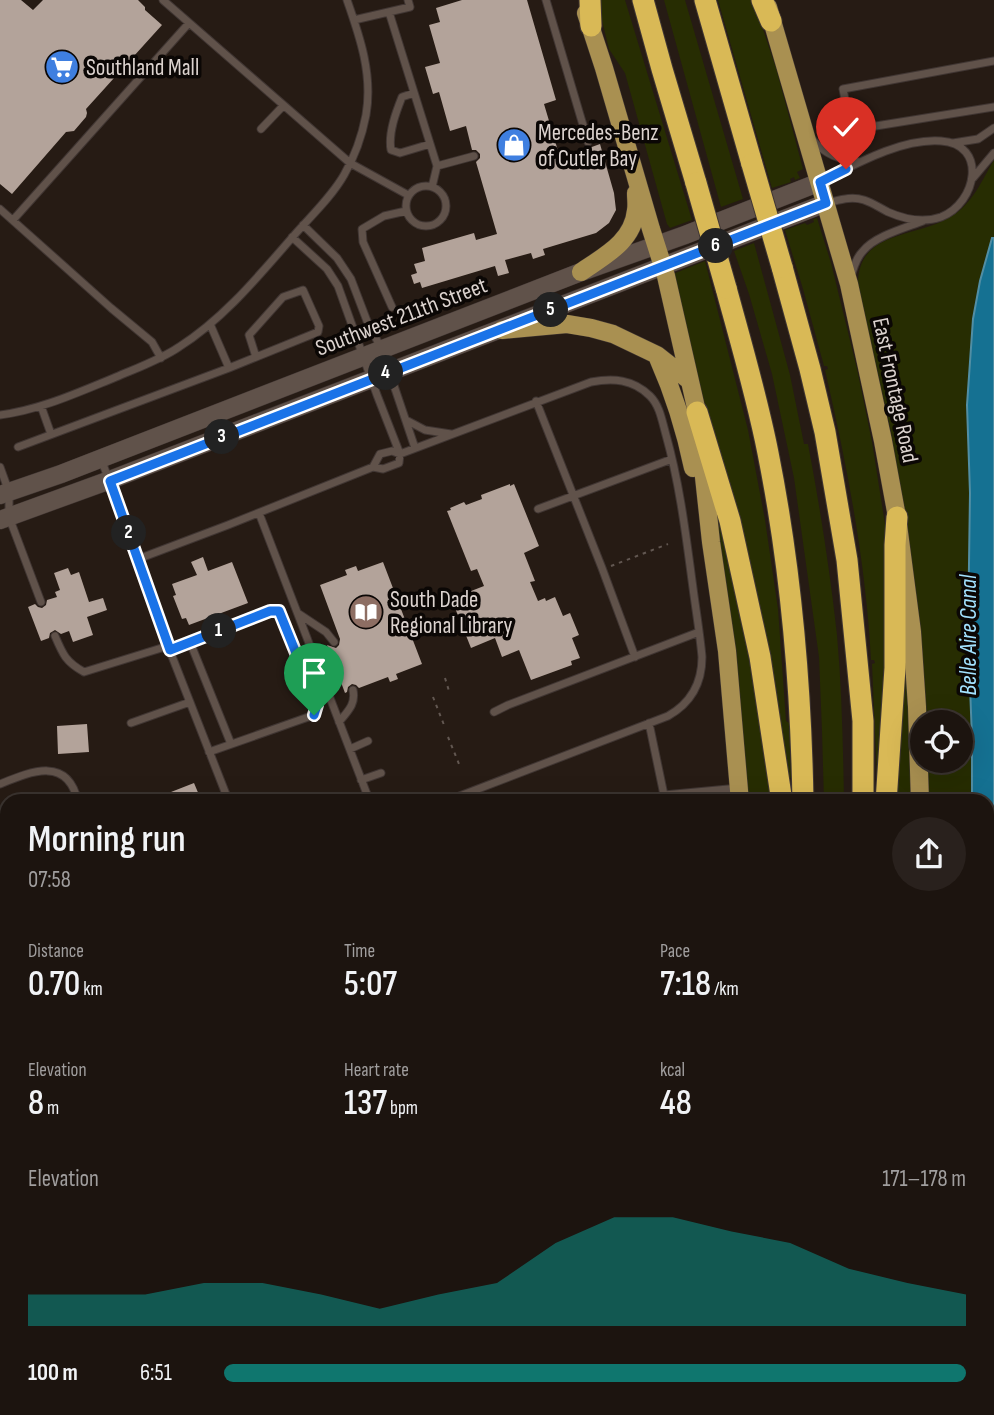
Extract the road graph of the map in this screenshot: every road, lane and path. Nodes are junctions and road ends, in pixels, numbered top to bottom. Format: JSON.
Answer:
{"nodes":[{"id":1,"x":163,"y":0,"type":"edge"},
{"id":2,"x":347,"y":0,"type":"edge"},
{"id":3,"x":408,"y":0,"type":"edge"},
{"id":4,"x":546,"y":0,"type":"edge"},
{"id":5,"x":581,"y":0,"type":"edge"},
{"id":6,"x":590,"y":0,"type":"edge"},
{"id":7,"x":643,"y":0,"type":"edge"},
{"id":8,"x":705,"y":0,"type":"edge"},
{"id":9,"x":766,"y":7,"type":"edge"},
{"id":10,"x":389,"y":12,"type":"junction"},
{"id":11,"x":354,"y":20,"type":"junction"},
{"id":12,"x":190,"y":23,"type":"junction"},
{"id":13,"x":592,"y":26,"type":"junction"},
{"id":14,"x":994,"y":61,"type":"edge"},
{"id":15,"x":414,"y":93,"type":"junction"},
{"id":16,"x":283,"y":106,"type":"junction"},
{"id":17,"x":994,"y":107,"type":"edge"},
{"id":18,"x":994,"y":128,"type":"edge"},
{"id":19,"x":261,"y":129,"type":"dead end"},
{"id":20,"x":804,"y":129,"type":"junction"},
{"id":21,"x":588,"y":142,"type":"dead end"},
{"id":22,"x":952,"y":143,"type":"junction"},
{"id":23,"x":430,"y":144,"type":"junction"},
{"id":24,"x":994,"y":153,"type":"edge"},
{"id":25,"x":474,"y":156,"type":"dead end"},
{"id":26,"x":860,"y":162,"type":"junction"},
{"id":27,"x":350,"y":163,"type":"junction"},
{"id":28,"x":437,"y":166,"type":"junction"},
{"id":29,"x":636,"y":179,"type":"junction"},
{"id":30,"x":972,"y":179,"type":"junction"},
{"id":31,"x":820,"y":182,"type":"junction"},
{"id":32,"x":432,"y":187,"type":"junction"},
{"id":33,"x":408,"y":195,"type":"junction"},
{"id":34,"x":826,"y":203,"type":"junction"},
{"id":35,"x":0,"y":209,"type":"edge"},
{"id":36,"x":406,"y":211,"type":"junction"},
{"id":37,"x":926,"y":219,"type":"junction"},
{"id":38,"x":13,"y":220,"type":"junction"},
{"id":39,"x":303,"y":225,"type":"junction"},
{"id":40,"x":292,"y":237,"type":"junction"},
{"id":41,"x":657,"y":246,"type":"junction"},
{"id":42,"x":664,"y":267,"type":"junction"},
{"id":43,"x":581,"y":272,"type":"junction"},
{"id":44,"x":849,"y":284,"type":"junction"},
{"id":45,"x":392,"y":307,"type":"dead end"},
{"id":46,"x":210,"y":324,"type":"junction"},
{"id":47,"x":502,"y":330,"type":"junction"},
{"id":48,"x":382,"y":350,"type":"junction"},
{"id":49,"x":657,"y":355,"type":"junction"},
{"id":50,"x":256,"y":357,"type":"junction"},
{"id":51,"x":364,"y":357,"type":"junction"},
{"id":52,"x":161,"y":358,"type":"junction"},
{"id":53,"x":229,"y":368,"type":"junction"},
{"id":54,"x":390,"y":372,"type":"junction"},
{"id":55,"x":371,"y":379,"type":"junction"},
{"id":56,"x":690,"y":381,"type":"junction"},
{"id":57,"x":536,"y":401,"type":"junction"},
{"id":58,"x":41,"y":406,"type":"junction"},
{"id":59,"x":697,"y":412,"type":"junction"},
{"id":60,"x":0,"y":415,"type":"edge"},
{"id":61,"x":405,"y":420,"type":"junction"},
{"id":62,"x":51,"y":434,"type":"junction"},
{"id":63,"x":451,"y":434,"type":"junction"},
{"id":64,"x":18,"y":447,"type":"dead end"},
{"id":65,"x":415,"y":448,"type":"junction"},
{"id":66,"x":400,"y":454,"type":"junction"},
{"id":67,"x":101,"y":458,"type":"junction"},
{"id":68,"x":673,"y":459,"type":"junction"},
{"id":69,"x":0,"y":467,"type":"edge"},
{"id":70,"x":373,"y":467,"type":"junction"},
{"id":71,"x":110,"y":481,"type":"junction"},
{"id":72,"x":573,"y":496,"type":"junction"},
{"id":73,"x":3,"y":506,"type":"edge"},
{"id":74,"x":538,"y":509,"type":"dead end"},
{"id":75,"x":259,"y":513,"type":"junction"},
{"id":76,"x":897,"y":517,"type":"junction"},
{"id":77,"x":711,"y":542,"type":"junction"},
{"id":78,"x":668,"y":544,"type":"dead end"},
{"id":79,"x":138,"y":559,"type":"junction"},
{"id":80,"x":607,"y":568,"type":"dead end"},
{"id":81,"x":41,"y":603,"type":"dead end"},
{"id":82,"x":298,"y":614,"type":"junction"},
{"id":83,"x":699,"y":632,"type":"junction"},
{"id":84,"x":55,"y":636,"type":"dead end"},
{"id":85,"x":190,"y":642,"type":"junction"},
{"id":86,"x":334,"y":642,"type":"dead end"},
{"id":87,"x":169,"y":648,"type":"junction"},
{"id":88,"x":635,"y":657,"type":"junction"},
{"id":89,"x":445,"y":678,"type":"dead end"},
{"id":90,"x":353,"y":690,"type":"dead end"},
{"id":91,"x":449,"y":691,"type":"dead end"},
{"id":92,"x":433,"y":697,"type":"dead end"},
{"id":93,"x":190,"y":702,"type":"junction"},
{"id":94,"x":494,"y":712,"type":"dead end"},
{"id":95,"x":339,"y":722,"type":"junction"},
{"id":96,"x":131,"y":723,"type":"dead end"},
{"id":97,"x":649,"y":723,"type":"junction"},
{"id":98,"x":444,"y":725,"type":"dead end"},
{"id":99,"x":448,"y":737,"type":"dead end"},
{"id":100,"x":368,"y":741,"type":"dead end"},
{"id":101,"x":231,"y":744,"type":"junction"},
{"id":102,"x":350,"y":749,"type":"junction"},
{"id":103,"x":209,"y":752,"type":"junction"},
{"id":104,"x":459,"y":764,"type":"dead end"},
{"id":105,"x":381,"y":773,"type":"dead end"},
{"id":106,"x":361,"y":780,"type":"junction"},
{"id":107,"x":0,"y":784,"type":"edge"},
{"id":108,"x":76,"y":794,"type":"edge"},
{"id":109,"x":226,"y":794,"type":"edge"},
{"id":110,"x":367,"y":794,"type":"edge"},
{"id":111,"x":465,"y":794,"type":"edge"},
{"id":112,"x":664,"y":794,"type":"edge"},
{"id":113,"x":740,"y":794,"type":"edge"},
{"id":114,"x":781,"y":794,"type":"edge"},
{"id":115,"x":803,"y":794,"type":"edge"},
{"id":116,"x":863,"y":794,"type":"edge"},
{"id":117,"x":887,"y":794,"type":"edge"},
{"id":118,"x":920,"y":794,"type":"edge"}],
"edges":[{"from":1,"to":12,"type":"lane"},
{"from":2,"to":11,"type":"lane"},
{"from":3,"to":10,"type":"lane"},
{"from":4,"to":21,"type":"lane"},
{"from":5,"to":13,"type":"main road"},
{"from":6,"to":13,"type":"highway"},
{"from":7,"to":115,"type":"highway","bridge":true},
{"from":8,"to":116,"type":"highway","bridge":true},
{"from":9,"to":20,"type":"main road","name":"East Frontage Road"},
{"from":10,"to":11,"type":"lane"},
{"from":10,"to":15,"type":"lane"},
{"from":11,"to":27,"type":"lane"},
{"from":12,"to":16,"type":"lane"},
{"from":12,"to":38,"type":"lane"},
{"from":13,"to":29,"type":"main road"},
{"from":14,"to":17,"type":"lane"},
{"from":15,"to":23,"type":"lane"},
{"from":15,"to":23,"type":"lane"},
{"from":16,"to":19,"type":"lane"},
{"from":16,"to":27,"type":"lane"},
{"from":18,"to":22,"type":"lane"},
{"from":20,"to":26,"type":"lane"},
{"from":20,"to":31,"type":"main road","name":"East Frontage Road"},
{"from":22,"to":26,"type":"lane"},
{"from":22,"to":30,"type":"lane"},
{"from":23,"to":28,"type":"lane"},
{"from":24,"to":30,"type":"lane"},
{"from":25,"to":28,"type":"lane"},
{"from":26,"to":31,"type":"lane"},
{"from":27,"to":33,"type":"lane"},
{"from":27,"to":39,"type":"lane"},
{"from":28,"to":32,"type":"lane"},
{"from":29,"to":41,"type":"main road"},
{"from":29,"to":43,"type":"main road"},
{"from":30,"to":37,"type":"lane"},
{"from":31,"to":34,"type":"main road","name":"East Frontage Road"},
{"from":31,"to":41,"type":"main road","name":"Southwest 211th Street"},
{"from":32,"to":33,"type":"lane"},
{"from":32,"to":36,"type":"lane"},
{"from":33,"to":36,"type":"lane"},
{"from":34,"to":37,"type":"lane"},
{"from":34,"to":42,"type":"main road"},
{"from":34,"to":44,"type":"main road","name":"East Frontage Road"},
{"from":35,"to":38,"type":"lane"},
{"from":36,"to":45,"type":"lane"},
{"from":37,"to":44,"type":"lane"},
{"from":38,"to":52,"type":"lane"},
{"from":39,"to":40,"type":"lane"},
{"from":39,"to":48,"type":"lane"},
{"from":40,"to":46,"type":"lane"},
{"from":40,"to":51,"type":"lane"},
{"from":41,"to":42,"type":"main road"},
{"from":41,"to":43,"type":"main road","name":"Southwest 211th Street"},
{"from":42,"to":47,"type":"main road"},
{"from":42,"to":56,"type":"main road"},
{"from":43,"to":48,"type":"main road","name":"Southwest 211th Street"},
{"from":44,"to":76,"type":"main road","name":"East Frontage Road"},
{"from":46,"to":52,"type":"lane"},
{"from":46,"to":53,"type":"lane"},
{"from":47,"to":49,"type":"main road"},
{"from":47,"to":54,"type":"main road"},
{"from":48,"to":51,"type":"main road","name":"Southwest 211th Street"},
{"from":48,"to":54,"type":"lane"},
{"from":49,"to":56,"type":"main road"},
{"from":49,"to":77,"type":"main road"},
{"from":50,"to":50,"type":"lane"},
{"from":50,"to":53,"type":"lane"},
{"from":51,"to":55,"type":"lane"},
{"from":51,"to":67,"type":"main road","name":"Southwest 211th Street"},
{"from":52,"to":58,"type":"lane"},
{"from":53,"to":62,"type":"lane"},
{"from":54,"to":55,"type":"main road"},
{"from":54,"to":61,"type":"lane"},
{"from":55,"to":66,"type":"lane"},
{"from":55,"to":71,"type":"main road"},
{"from":56,"to":59,"type":"main road"},
{"from":57,"to":63,"type":"lane"},
{"from":57,"to":68,"type":"lane"},
{"from":57,"to":72,"type":"lane"},
{"from":58,"to":60,"type":"lane"},
{"from":58,"to":62,"type":"lane"},
{"from":59,"to":77,"type":"main road"},
{"from":59,"to":114,"type":"highway"},
{"from":61,"to":63,"type":"lane"},
{"from":61,"to":65,"type":"lane"},
{"from":62,"to":64,"type":"lane"},
{"from":63,"to":65,"type":"lane"},
{"from":65,"to":66,"type":"lane"},
{"from":66,"to":70,"type":"lane"},
{"from":66,"to":70,"type":"lane"},
{"from":67,"to":71,"type":"lane"},
{"from":67,"to":73,"type":"main road","name":"Southwest 211th Street"},
{"from":68,"to":72,"type":"lane"},
{"from":68,"to":83,"type":"lane"},
{"from":69,"to":73,"type":"lane"},
{"from":70,"to":75,"type":"lane"},
{"from":71,"to":73,"type":"main road"},
{"from":71,"to":79,"type":"lane"},
{"from":72,"to":74,"type":"lane"},
{"from":72,"to":88,"type":"lane"},
{"from":73,"to":81,"type":"lane"},
{"from":75,"to":79,"type":"lane"},
{"from":75,"to":82,"type":"lane"},
{"from":76,"to":117,"type":"highway"},
{"from":76,"to":118,"type":"main road","name":"East Frontage Road"},
{"from":77,"to":113,"type":"main road"},
{"from":78,"to":80,"type":"path"},
{"from":79,"to":87,"type":"lane"},
{"from":82,"to":86,"type":"lane"},
{"from":82,"to":95,"type":"lane"},
{"from":83,"to":88,"type":"lane"},
{"from":83,"to":97,"type":"lane"},
{"from":84,"to":87,"type":"lane"},
{"from":85,"to":87,"type":"lane"},
{"from":85,"to":101,"type":"lane"},
{"from":85,"to":101,"type":"lane"},
{"from":87,"to":93,"type":"lane"},
{"from":88,"to":94,"type":"lane"},
{"from":89,"to":91,"type":"path"},
{"from":90,"to":95,"type":"lane"},
{"from":92,"to":98,"type":"path"},
{"from":93,"to":96,"type":"lane"},
{"from":93,"to":103,"type":"lane"},
{"from":95,"to":102,"type":"lane"},
{"from":97,"to":111,"type":"lane"},
{"from":97,"to":112,"type":"lane"},
{"from":99,"to":104,"type":"path"},
{"from":100,"to":102,"type":"lane"},
{"from":101,"to":103,"type":"lane"},
{"from":102,"to":106,"type":"lane"},
{"from":103,"to":109,"type":"lane"},
{"from":105,"to":106,"type":"lane"},
{"from":106,"to":110,"type":"lane"},
{"from":107,"to":108,"type":"lane"}]}
